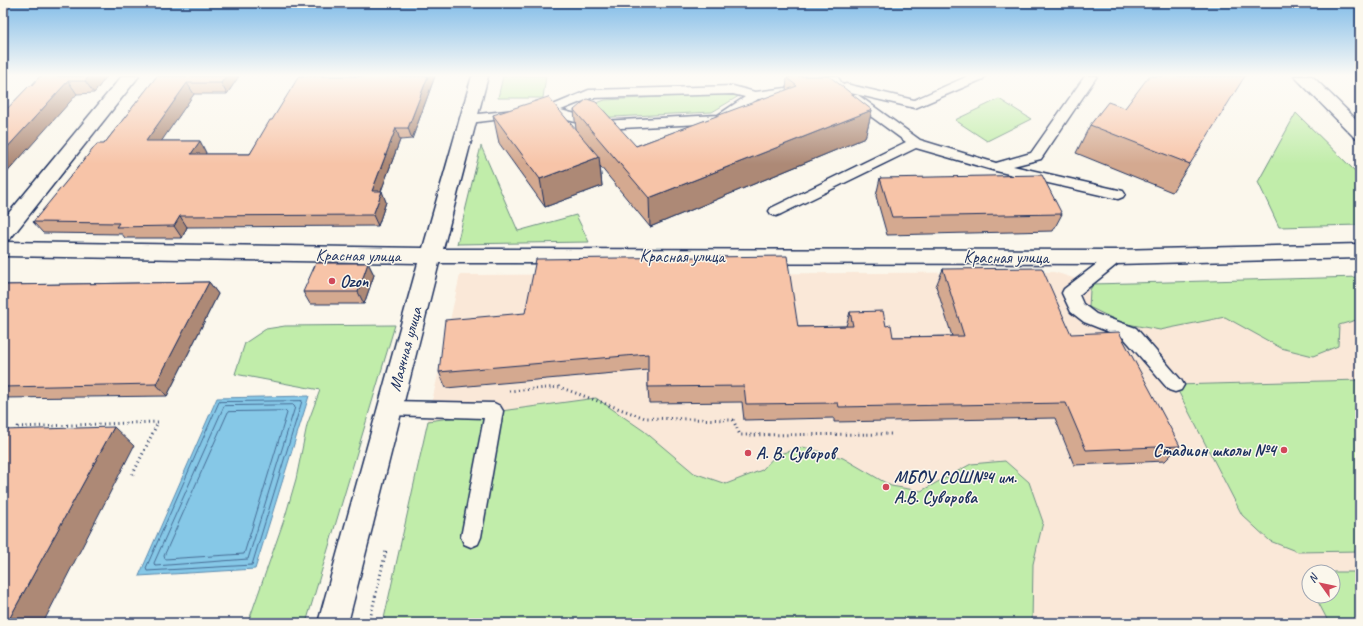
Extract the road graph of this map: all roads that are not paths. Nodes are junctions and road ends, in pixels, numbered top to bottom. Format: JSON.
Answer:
{"nodes":[{"id":1,"x":108,"y":105,"type":"edge"},
{"id":2,"x":473,"y":105,"type":"edge"},
{"id":3,"x":563,"y":105,"type":"edge"},
{"id":4,"x":741,"y":105,"type":"edge"},
{"id":5,"x":866,"y":105,"type":"edge"},
{"id":6,"x":1071,"y":105,"type":"edge"},
{"id":7,"x":1332,"y":105,"type":"edge"},
{"id":8,"x":549,"y":111,"type":"junction"},
{"id":9,"x":469,"y":119,"type":"junction"},
{"id":10,"x":1360,"y":133,"type":"edge"},
{"id":11,"x":915,"y":143,"type":"junction"},
{"id":12,"x":996,"y":167,"type":"junction"},
{"id":13,"x":1118,"y":194,"type":"dead end"},
{"id":14,"x":776,"y":211,"type":"dead end"},
{"id":15,"x":3,"y":234,"type":"edge"},
{"id":16,"x":3,"y":249,"type":"edge"},
{"id":17,"x":1360,"y":251,"type":"edge"},
{"id":18,"x":430,"y":256,"type":"junction"},
{"id":19,"x":1116,"y":257,"type":"junction"},
{"id":20,"x":1175,"y":385,"type":"dead end"},
{"id":21,"x":389,"y":408,"type":"junction"},
{"id":22,"x":471,"y":537,"type":"dead end"},
{"id":23,"x":333,"y":623,"type":"edge"}],
"edges":[{"from":1,"to":15,"type":"street"},
{"from":2,"to":9,"type":"street","name":"Маячная улица"},
{"from":3,"to":8,"type":"lane"},
{"from":4,"to":8,"type":"lane"},
{"from":5,"to":11,"type":"lane"},
{"from":6,"to":12,"type":"lane"},
{"from":7,"to":10,"type":"street"},
{"from":8,"to":9,"type":"lane"},
{"from":9,"to":18,"type":"street","name":"Маячная улица"},
{"from":11,"to":12,"type":"lane"},
{"from":11,"to":14,"type":"lane"},
{"from":12,"to":13,"type":"lane"},
{"from":16,"to":18,"type":"street","name":"Красная улица"},
{"from":17,"to":19,"type":"street","name":"Красная улица"},
{"from":18,"to":19,"type":"street","name":"Красная улица"},
{"from":18,"to":21,"type":"street","name":"Маячная улица"},
{"from":19,"to":20,"type":"lane"},
{"from":21,"to":22,"type":"lane"},
{"from":21,"to":23,"type":"street","name":"Маячная улица"}]}
